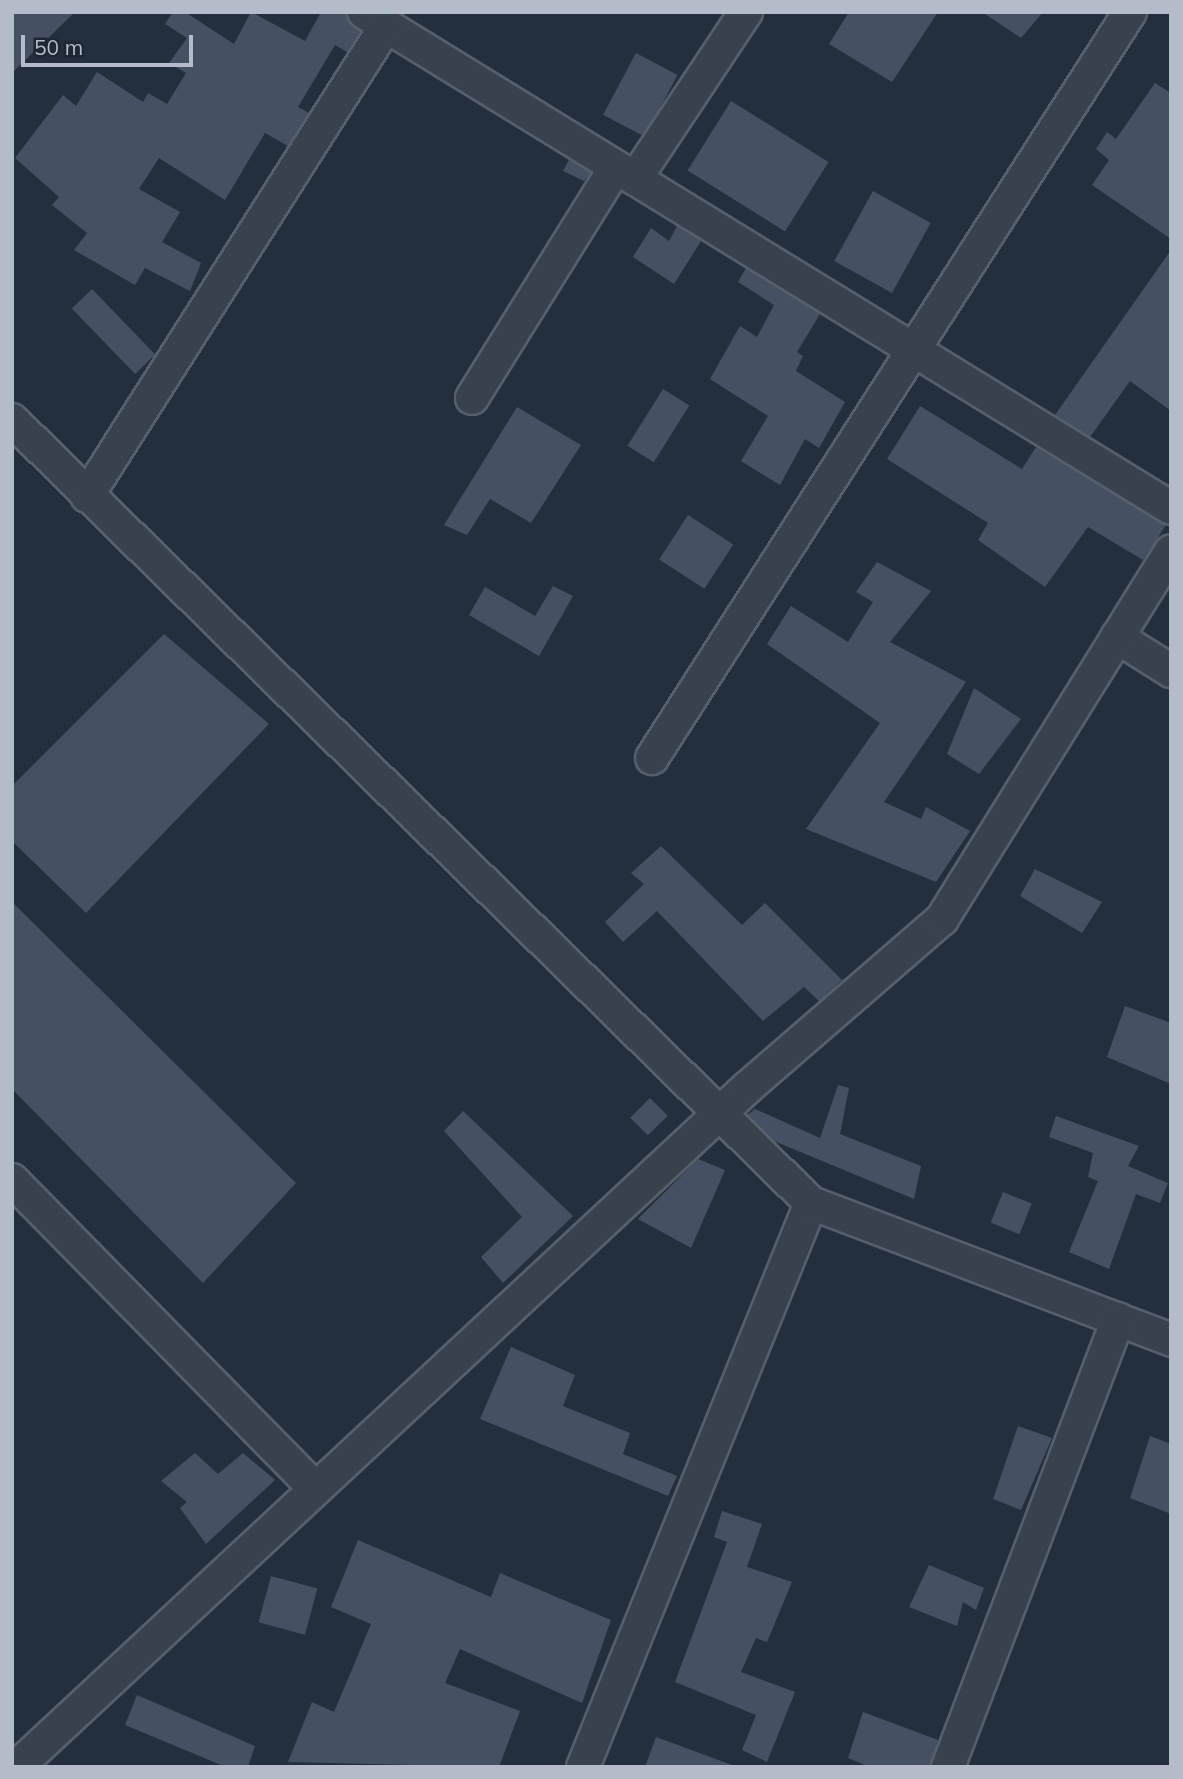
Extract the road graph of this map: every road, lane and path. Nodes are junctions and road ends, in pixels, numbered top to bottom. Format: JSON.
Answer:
{"nodes":[{"id":1,"x":746,"y":12,"type":"edge"},
{"id":2,"x":1130,"y":12,"type":"edge"},
{"id":3,"x":375,"y":19,"type":"edge"},
{"id":4,"x":625,"y":173,"type":"junction"},
{"id":5,"x":912,"y":349,"type":"junction"},
{"id":6,"x":472,"y":398,"type":"dead end"},
{"id":7,"x":12,"y":420,"type":"edge"},
{"id":8,"x":87,"y":496,"type":"junction"},
{"id":9,"x":1171,"y":508,"type":"edge"},
{"id":10,"x":1171,"y":551,"type":"edge"},
{"id":11,"x":1117,"y":636,"type":"junction"},
{"id":12,"x":1171,"y":671,"type":"edge"},
{"id":13,"x":652,"y":758,"type":"dead end"},
{"id":14,"x":719,"y":1115,"type":"junction"},
{"id":15,"x":12,"y":1180,"type":"edge"},
{"id":16,"x":811,"y":1203,"type":"junction"},
{"id":17,"x":1118,"y":1320,"type":"junction"},
{"id":18,"x":1171,"y":1340,"type":"edge"},
{"id":19,"x":316,"y":1489,"type":"junction"},
{"id":20,"x":17,"y":1767,"type":"edge"},
{"id":21,"x":583,"y":1767,"type":"edge"},
{"id":22,"x":948,"y":1767,"type":"edge"}],
"edges":[{"from":1,"to":4,"type":"street"},
{"from":2,"to":5,"type":"street"},
{"from":3,"to":4,"type":"street"},
{"from":3,"to":8,"type":"street"},
{"from":4,"to":5,"type":"street"},
{"from":4,"to":6,"type":"street"},
{"from":5,"to":9,"type":"street"},
{"from":5,"to":13,"type":"street"},
{"from":7,"to":8,"type":"street"},
{"from":8,"to":14,"type":"street"},
{"from":10,"to":11,"type":"street"},
{"from":11,"to":12,"type":"street"},
{"from":11,"to":14,"type":"street"},
{"from":14,"to":16,"type":"street"},
{"from":14,"to":19,"type":"street"},
{"from":15,"to":19,"type":"street"},
{"from":16,"to":17,"type":"street"},
{"from":16,"to":21,"type":"street"},
{"from":17,"to":18,"type":"street"},
{"from":17,"to":22,"type":"street"},
{"from":19,"to":20,"type":"street"}]}
